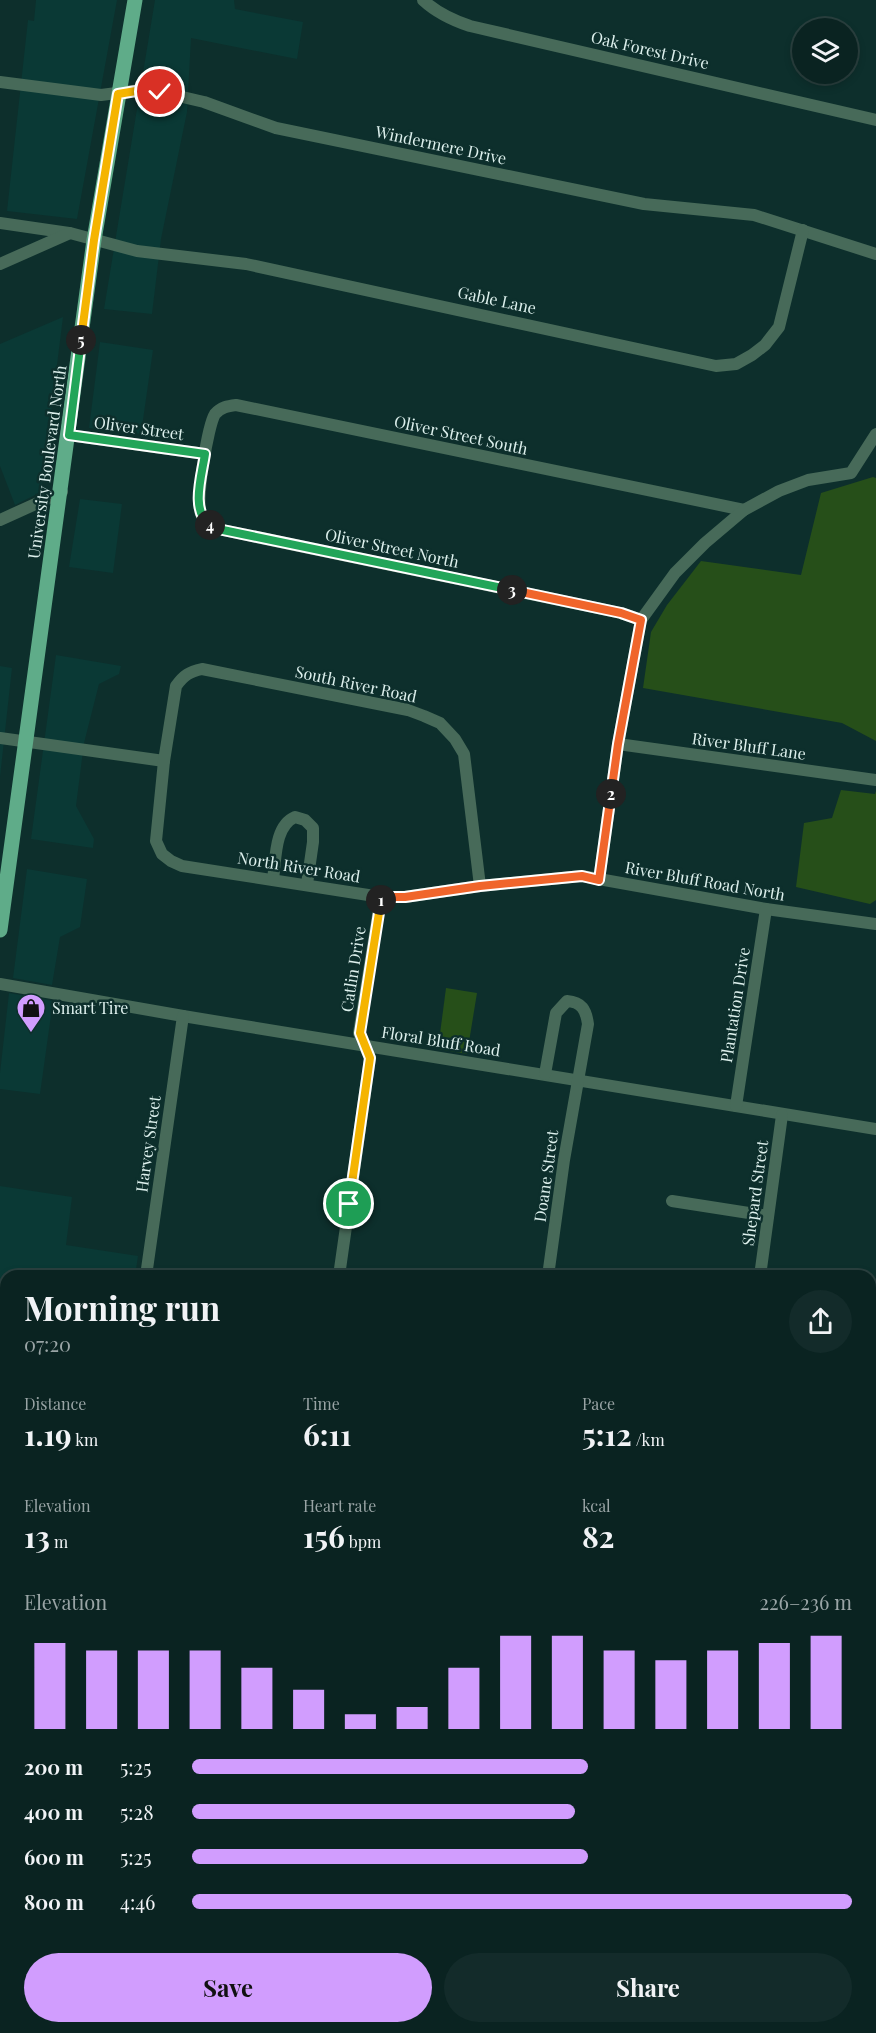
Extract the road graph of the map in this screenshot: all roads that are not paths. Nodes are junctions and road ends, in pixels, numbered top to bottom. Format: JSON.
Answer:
{"nodes":[{"id":1,"x":135,"y":0,"type":"edge"},
{"id":2,"x":423,"y":0,"type":"edge"},
{"id":3,"x":0,"y":82,"type":"edge"},
{"id":4,"x":118,"y":94,"type":"junction"},
{"id":5,"x":876,"y":120,"type":"edge"},
{"id":6,"x":0,"y":223,"type":"edge"},
{"id":7,"x":803,"y":230,"type":"junction"},
{"id":8,"x":70,"y":233,"type":"junction"},
{"id":9,"x":94,"y":240,"type":"junction"},
{"id":10,"x":876,"y":254,"type":"edge"},
{"id":11,"x":0,"y":264,"type":"edge"},
{"id":12,"x":876,"y":434,"type":"edge"},
{"id":13,"x":69,"y":435,"type":"junction"},
{"id":14,"x":205,"y":454,"type":"junction"},
{"id":15,"x":62,"y":492,"type":"junction"},
{"id":16,"x":744,"y":510,"type":"junction"},
{"id":17,"x":0,"y":520,"type":"edge"},
{"id":18,"x":641,"y":620,"type":"junction"},
{"id":19,"x":0,"y":738,"type":"edge"},
{"id":20,"x":26,"y":742,"type":"junction"},
{"id":21,"x":618,"y":744,"type":"junction"},
{"id":22,"x":164,"y":761,"type":"junction"},
{"id":23,"x":876,"y":780,"type":"edge"},
{"id":24,"x":273,"y":879,"type":"junction"},
{"id":25,"x":599,"y":880,"type":"junction"},
{"id":26,"x":307,"y":884,"type":"junction"},
{"id":27,"x":480,"y":886,"type":"junction"},
{"id":28,"x":381,"y":897,"type":"junction"},
{"id":29,"x":766,"y":909,"type":"junction"},
{"id":30,"x":876,"y":924,"type":"edge"},
{"id":31,"x":0,"y":930,"type":"edge"},
{"id":32,"x":0,"y":984,"type":"edge"},
{"id":33,"x":183,"y":1016,"type":"junction"},
{"id":34,"x":365,"y":1046,"type":"junction"},
{"id":35,"x":545,"y":1074,"type":"junction"},
{"id":36,"x":577,"y":1079,"type":"junction"},
{"id":37,"x":736,"y":1106,"type":"junction"},
{"id":38,"x":782,"y":1114,"type":"junction"},
{"id":39,"x":876,"y":1130,"type":"edge"},
{"id":40,"x":672,"y":1201,"type":"dead end"},
{"id":41,"x":768,"y":1216,"type":"junction"},
{"id":42,"x":147,"y":1270,"type":"edge"},
{"id":43,"x":340,"y":1270,"type":"edge"},
{"id":44,"x":549,"y":1270,"type":"edge"},
{"id":45,"x":761,"y":1270,"type":"edge"}],
"edges":[{"from":1,"to":4,"type":"main road","name":"University Boulevard North"},
{"from":2,"to":5,"type":"street","name":"Oak Forest Drive"},
{"from":3,"to":4,"type":"street","name":"Windermere Drive"},
{"from":4,"to":7,"type":"street","name":"Windermere Drive"},
{"from":4,"to":9,"type":"main road","name":"University Boulevard North"},
{"from":6,"to":8,"type":"street","name":"Gable Lane"},
{"from":7,"to":9,"type":"street","name":"Gable Lane"},
{"from":7,"to":10,"type":"street","name":"Windermere Drive"},
{"from":8,"to":9,"type":"street","name":"Gable Lane"},
{"from":8,"to":11,"type":"street"},
{"from":9,"to":13,"type":"main road","name":"University Boulevard North"},
{"from":12,"to":16,"type":"street","name":"River Bluff Road North"},
{"from":13,"to":14,"type":"street","name":"Oliver Street"},
{"from":13,"to":15,"type":"main road","name":"University Boulevard North"},
{"from":14,"to":16,"type":"street","name":"Oliver Street South"},
{"from":14,"to":18,"type":"street","name":"Oliver Street North"},
{"from":15,"to":17,"type":"street"},
{"from":15,"to":20,"type":"main road","name":"University Boulevard North"},
{"from":16,"to":18,"type":"street","name":"River Bluff Road North"},
{"from":18,"to":21,"type":"street","name":"River Bluff Road North"},
{"from":19,"to":20,"type":"street"},
{"from":20,"to":22,"type":"street"},
{"from":20,"to":31,"type":"main road","name":"University Boulevard North"},
{"from":21,"to":23,"type":"street","name":"River Bluff Lane"},
{"from":21,"to":25,"type":"street","name":"River Bluff Road North"},
{"from":22,"to":24,"type":"street","name":"North River Road"},
{"from":22,"to":27,"type":"street","name":"South River Road"},
{"from":24,"to":26,"type":"street","name":"North River Road"},
{"from":24,"to":26,"type":"street"},
{"from":25,"to":27,"type":"street","name":"North River Road"},
{"from":25,"to":29,"type":"street","name":"River Bluff Road North"},
{"from":26,"to":28,"type":"street","name":"North River Road"},
{"from":27,"to":28,"type":"street","name":"North River Road"},
{"from":28,"to":34,"type":"street","name":"Catlin Drive"},
{"from":29,"to":30,"type":"street","name":"River Bluff Road North"},
{"from":29,"to":37,"type":"street","name":"Plantation Drive"},
{"from":32,"to":33,"type":"street","name":"Floral Bluff Road"},
{"from":33,"to":34,"type":"street","name":"Floral Bluff Road"},
{"from":33,"to":42,"type":"street","name":"Harvey Street"},
{"from":34,"to":35,"type":"street","name":"Floral Bluff Road"},
{"from":34,"to":43,"type":"street","name":"Catlin Drive"},
{"from":35,"to":36,"type":"street","name":"Floral Bluff Road"},
{"from":35,"to":36,"type":"street","name":"Doane Street"},
{"from":36,"to":37,"type":"street","name":"Floral Bluff Road"},
{"from":36,"to":44,"type":"street","name":"Doane Street"},
{"from":37,"to":38,"type":"street","name":"Floral Bluff Road"},
{"from":38,"to":39,"type":"street","name":"Floral Bluff Road"},
{"from":38,"to":41,"type":"street","name":"Shepard Street"},
{"from":40,"to":41,"type":"street"},
{"from":41,"to":45,"type":"street","name":"Shepard Street"}]}
